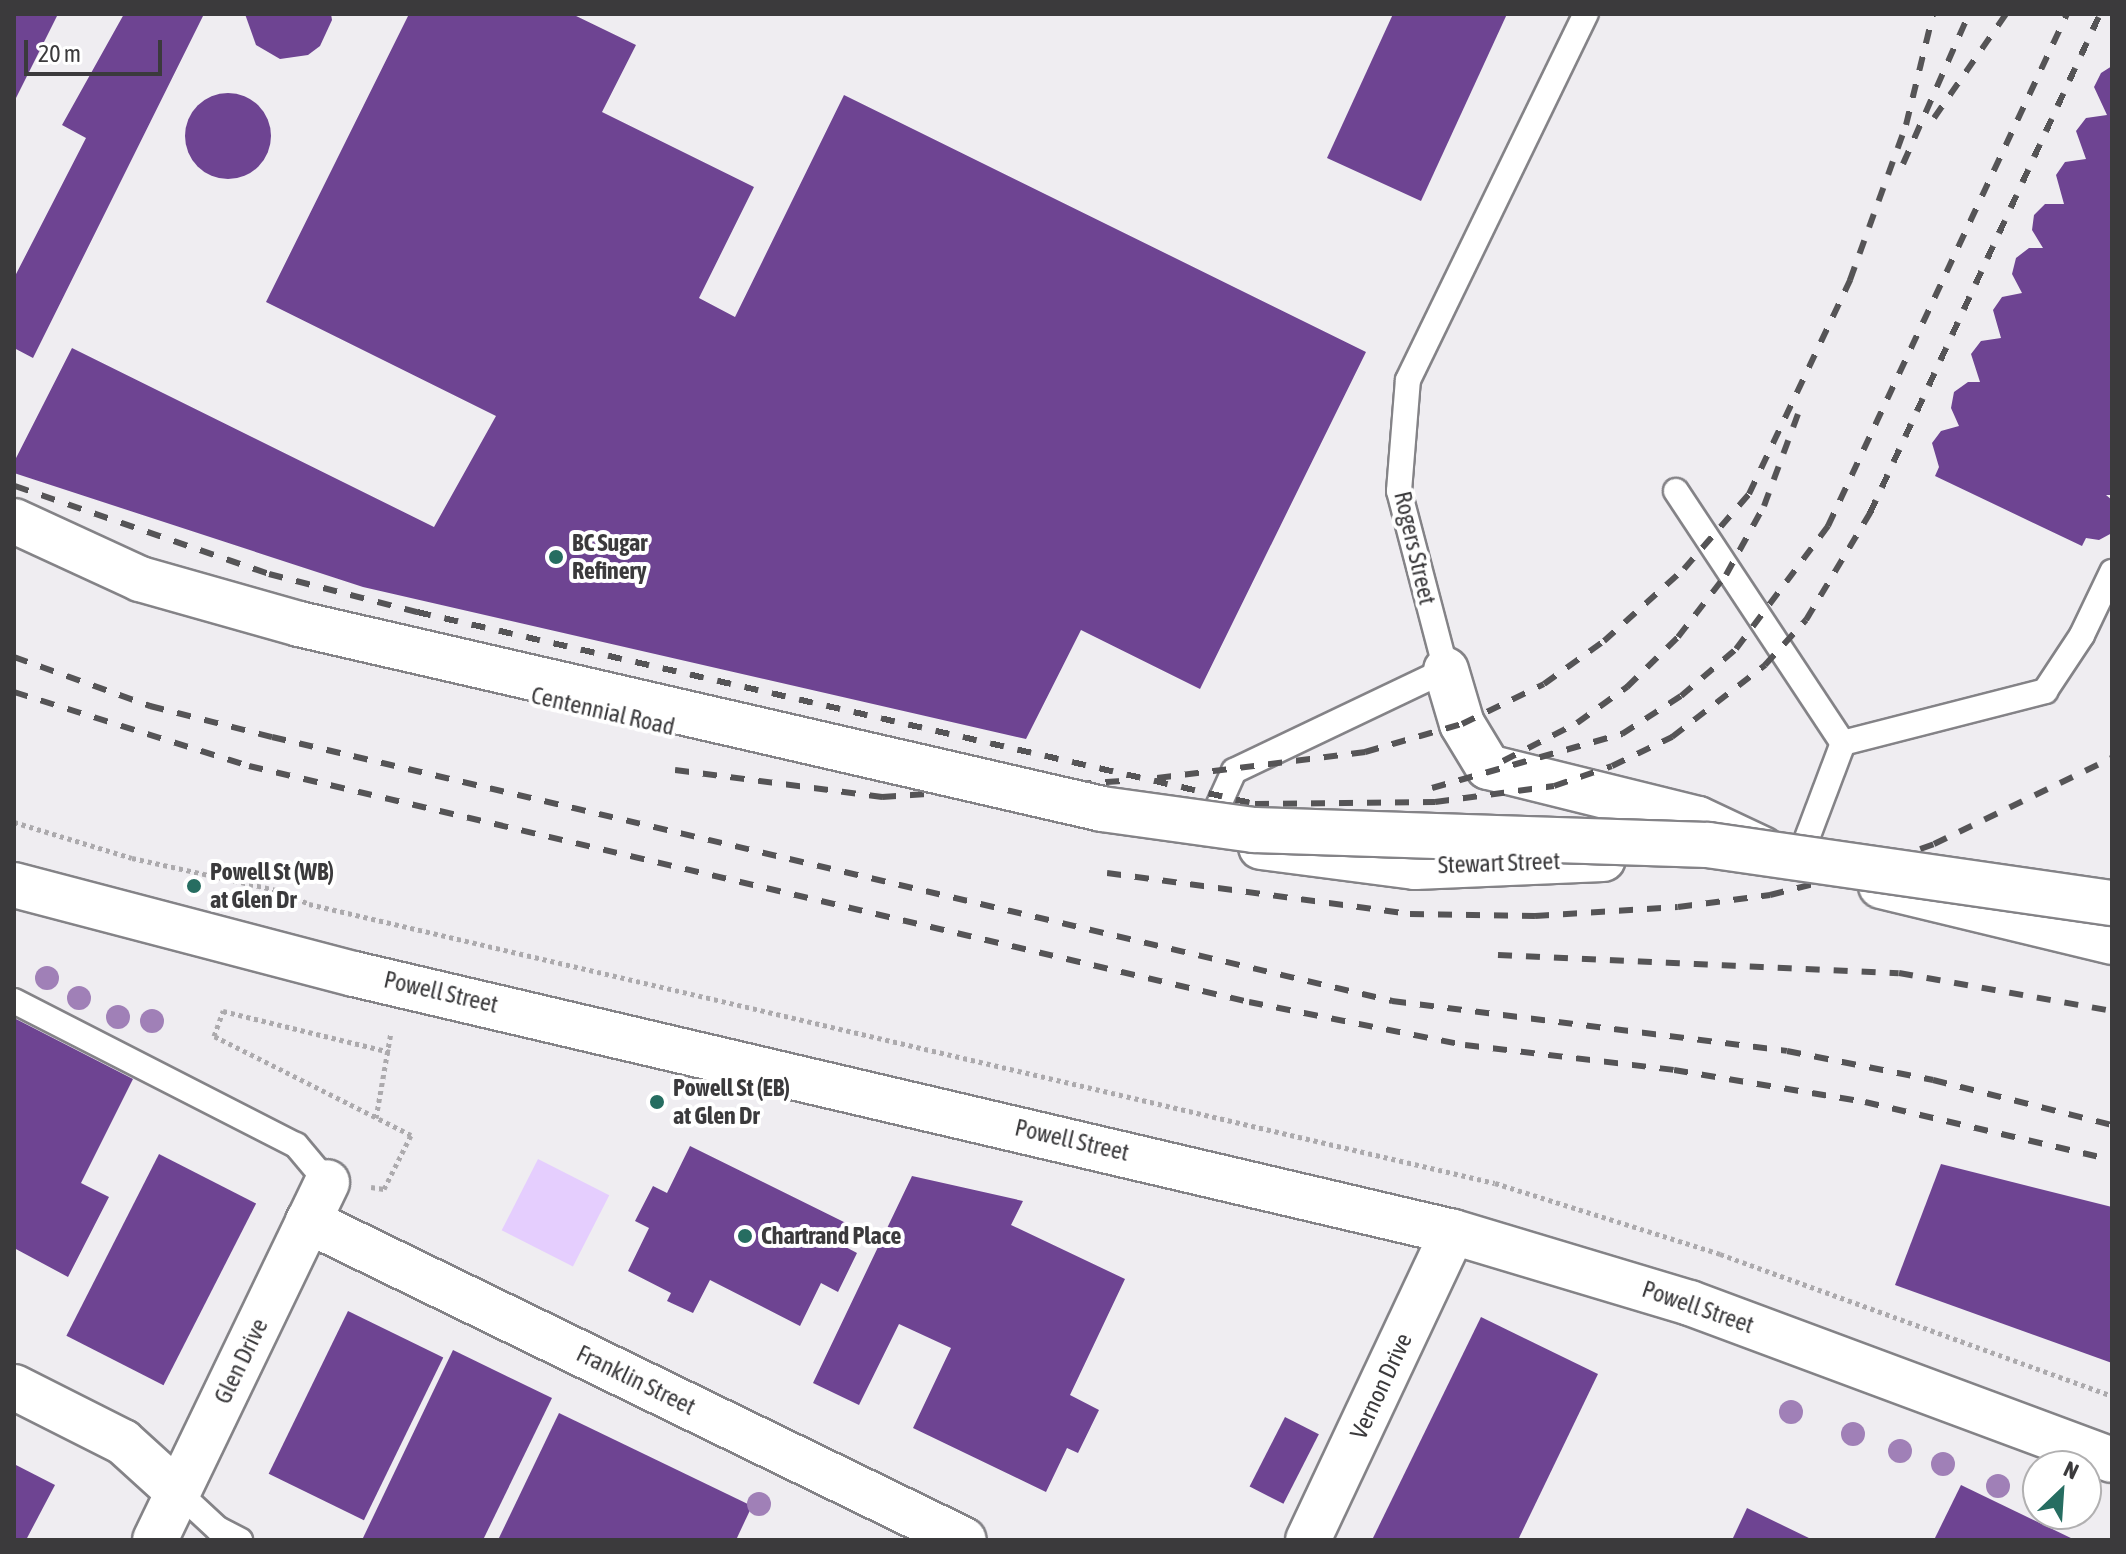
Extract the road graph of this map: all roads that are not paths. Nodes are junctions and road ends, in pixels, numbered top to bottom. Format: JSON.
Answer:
{"nodes":[{"id":1,"x":1586,"y":14,"type":"edge"},
{"id":2,"x":1676,"y":491,"type":"dead end"},
{"id":3,"x":14,"y":521,"type":"edge"},
{"id":4,"x":14,"y":539,"type":"edge"},
{"id":5,"x":2112,"y":572,"type":"edge"},
{"id":6,"x":1446,"y":670,"type":"junction"},
{"id":7,"x":1843,"y":743,"type":"junction"},
{"id":8,"x":1203,"y":839,"type":"junction"},
{"id":9,"x":1797,"y":866,"type":"junction"},
{"id":10,"x":14,"y":885,"type":"edge"},
{"id":11,"x":2112,"y":932,"type":"edge"},
{"id":12,"x":14,"y":1001,"type":"edge"},
{"id":13,"x":327,"y":1182,"type":"joint"},
{"id":14,"x":308,"y":1221,"type":"junction"},
{"id":15,"x":1453,"y":1232,"type":"junction"},
{"id":16,"x":14,"y":1387,"type":"edge"},
{"id":17,"x":2112,"y":1460,"type":"edge"},
{"id":18,"x":178,"y":1492,"type":"junction"},
{"id":19,"x":155,"y":1540,"type":"edge"},
{"id":20,"x":240,"y":1540,"type":"edge"},
{"id":21,"x":964,"y":1540,"type":"edge"},
{"id":22,"x":1308,"y":1540,"type":"edge"}],
"edges":[{"from":1,"to":6,"type":"lane","name":"Rogers Street"},
{"from":2,"to":7,"type":"lane"},
{"from":3,"to":11,"type":"street","bridge":true},
{"from":4,"to":8,"type":"street","name":"Centennial Road"},
{"from":5,"to":7,"type":"lane"},
{"from":6,"to":8,"type":"lane"},
{"from":6,"to":9,"type":"street","name":"Stewart Street"},
{"from":7,"to":9,"type":"lane"},
{"from":8,"to":9,"type":"street","name":"Stewart Street"},
{"from":9,"to":11,"type":"street","name":"Stewart Street"},
{"from":10,"to":15,"type":"street","name":"Powell Street"},
{"from":12,"to":13,"type":"lane"},
{"from":13,"to":14,"type":"street","name":"Glen Drive"},
{"from":14,"to":18,"type":"street","name":"Glen Drive"},
{"from":14,"to":21,"type":"street","name":"Franklin Street"},
{"from":15,"to":17,"type":"street","name":"Powell Street"},
{"from":15,"to":22,"type":"street","name":"Vernon Drive"},
{"from":16,"to":18,"type":"street"},
{"from":18,"to":19,"type":"street","name":"Glen Drive"},
{"from":18,"to":20,"type":"lane"}]}
